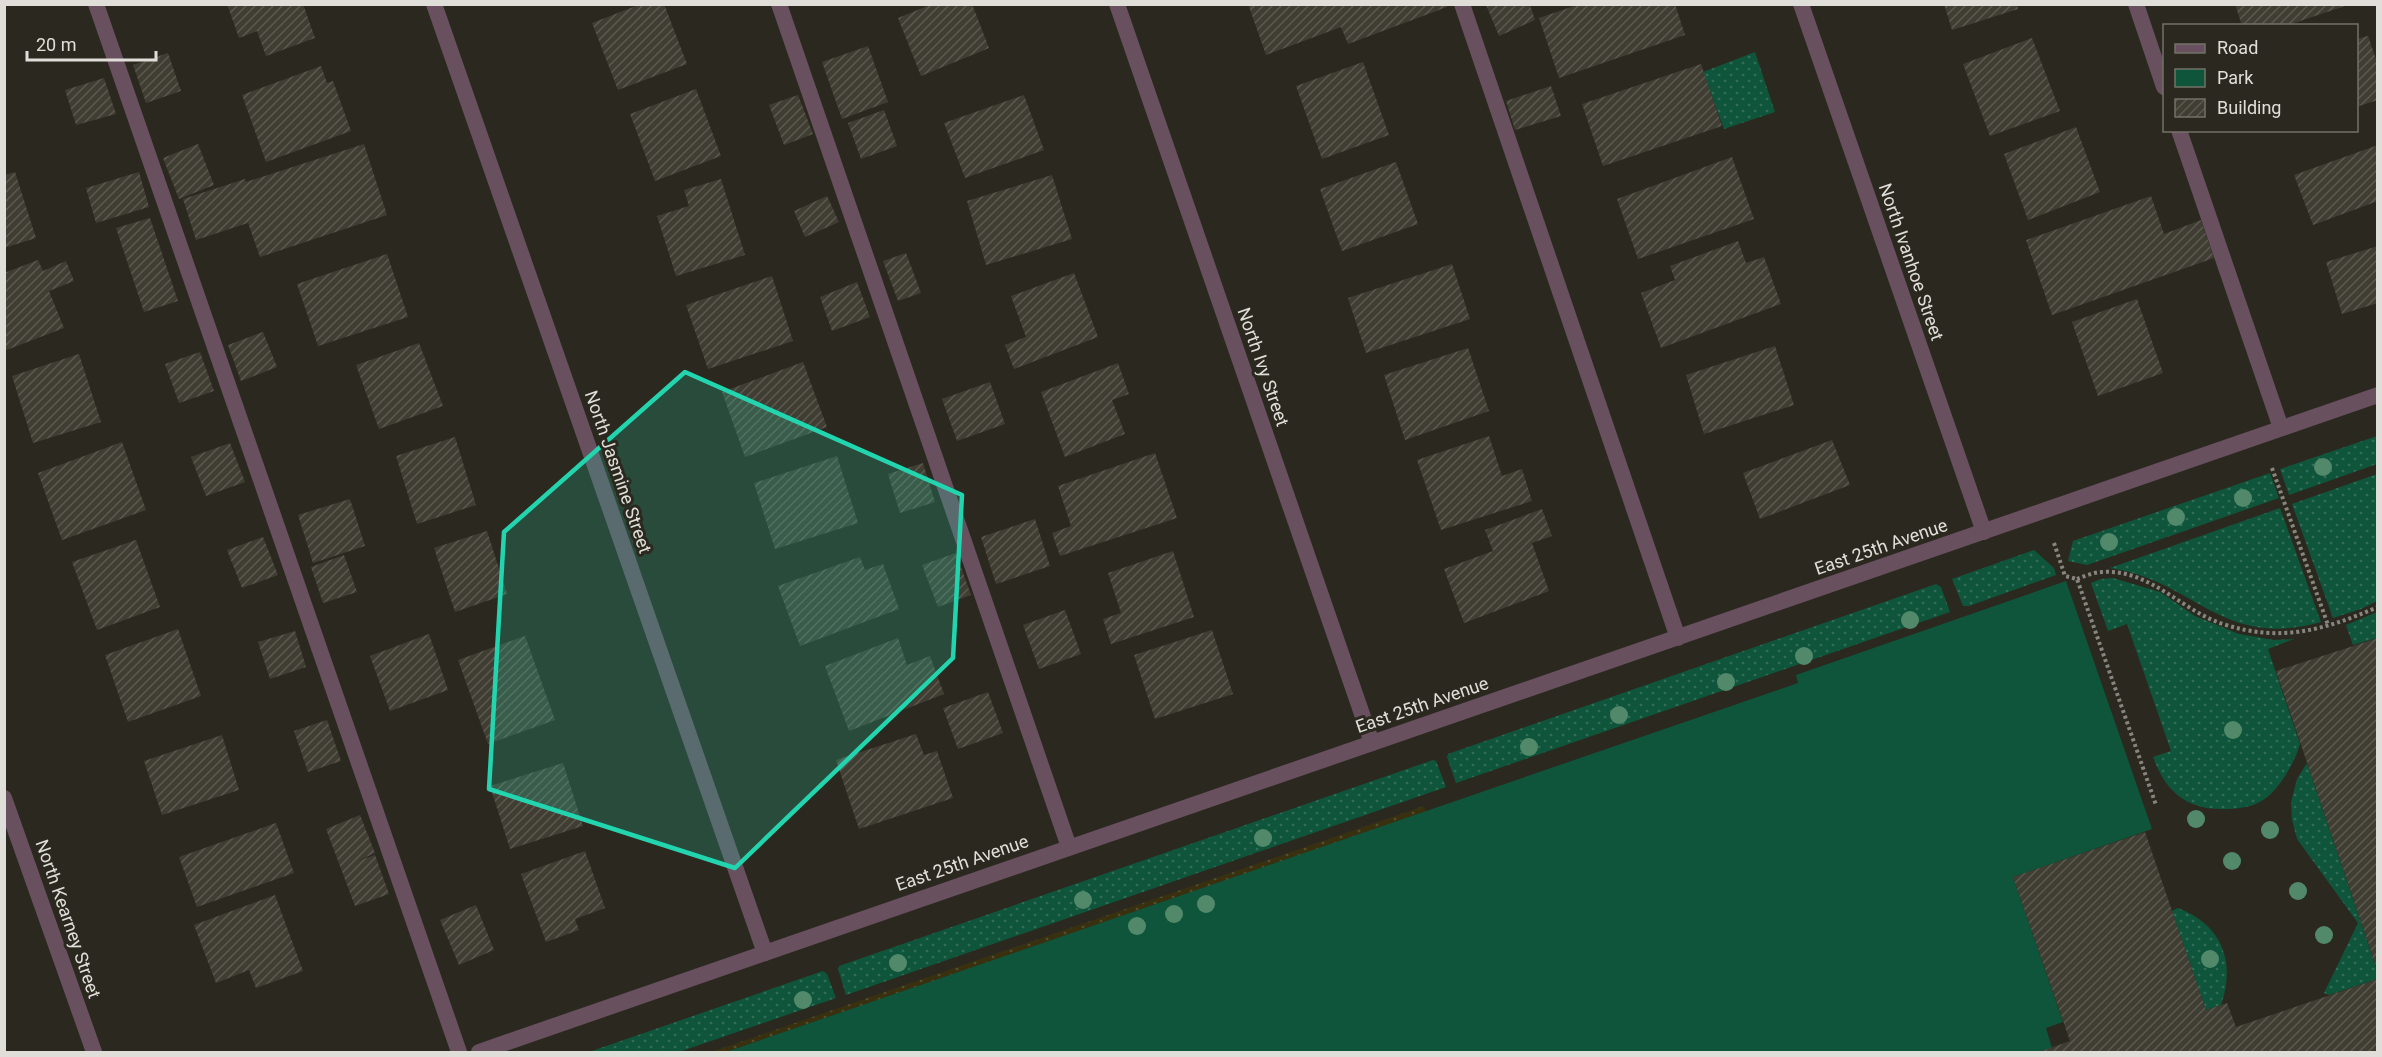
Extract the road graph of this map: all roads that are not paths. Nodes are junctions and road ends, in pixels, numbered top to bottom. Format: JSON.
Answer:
{"nodes":[{"id":1,"x":96,"y":4,"type":"edge"},
{"id":2,"x":434,"y":4,"type":"edge"},
{"id":3,"x":779,"y":4,"type":"edge"},
{"id":4,"x":1117,"y":4,"type":"edge"},
{"id":5,"x":1462,"y":4,"type":"edge"},
{"id":6,"x":1801,"y":4,"type":"edge"},
{"id":7,"x":2136,"y":4,"type":"edge"},
{"id":8,"x":2163,"y":84,"type":"edge"},
{"id":9,"x":2181,"y":132,"type":"edge"},
{"id":10,"x":2378,"y":395,"type":"edge"},
{"id":11,"x":2281,"y":428,"type":"junction"},
{"id":12,"x":1984,"y":532,"type":"junction"},
{"id":13,"x":1678,"y":638,"type":"junction"},
{"id":14,"x":1372,"y":743,"type":"junction"},
{"id":15,"x":4,"y":798,"type":"edge"},
{"id":16,"x":1069,"y":847,"type":"junction"},
{"id":17,"x":765,"y":952,"type":"junction"},
{"id":18,"x":94,"y":1053,"type":"edge"},
{"id":19,"x":459,"y":1053,"type":"edge"},
{"id":20,"x":479,"y":1053,"type":"edge"}],
"edges":[{"from":1,"to":19,"type":"street"},
{"from":2,"to":17,"type":"street","name":"North Jasmine Street"},
{"from":3,"to":16,"type":"street"},
{"from":4,"to":14,"type":"street","name":"North Ivy Street"},
{"from":5,"to":13,"type":"street"},
{"from":6,"to":12,"type":"street","name":"North Ivanhoe Street"},
{"from":7,"to":8,"type":"street"},
{"from":9,"to":11,"type":"street"},
{"from":10,"to":11,"type":"street","name":"East 25th Avenue"},
{"from":11,"to":12,"type":"street","name":"East 25th Avenue"},
{"from":12,"to":13,"type":"street","name":"East 25th Avenue"},
{"from":13,"to":14,"type":"street","name":"East 25th Avenue"},
{"from":14,"to":16,"type":"street","name":"East 25th Avenue"},
{"from":15,"to":18,"type":"street","name":"North Kearney Street"},
{"from":16,"to":17,"type":"street","name":"East 25th Avenue"},
{"from":17,"to":20,"type":"street","name":"East 25th Avenue"}]}
